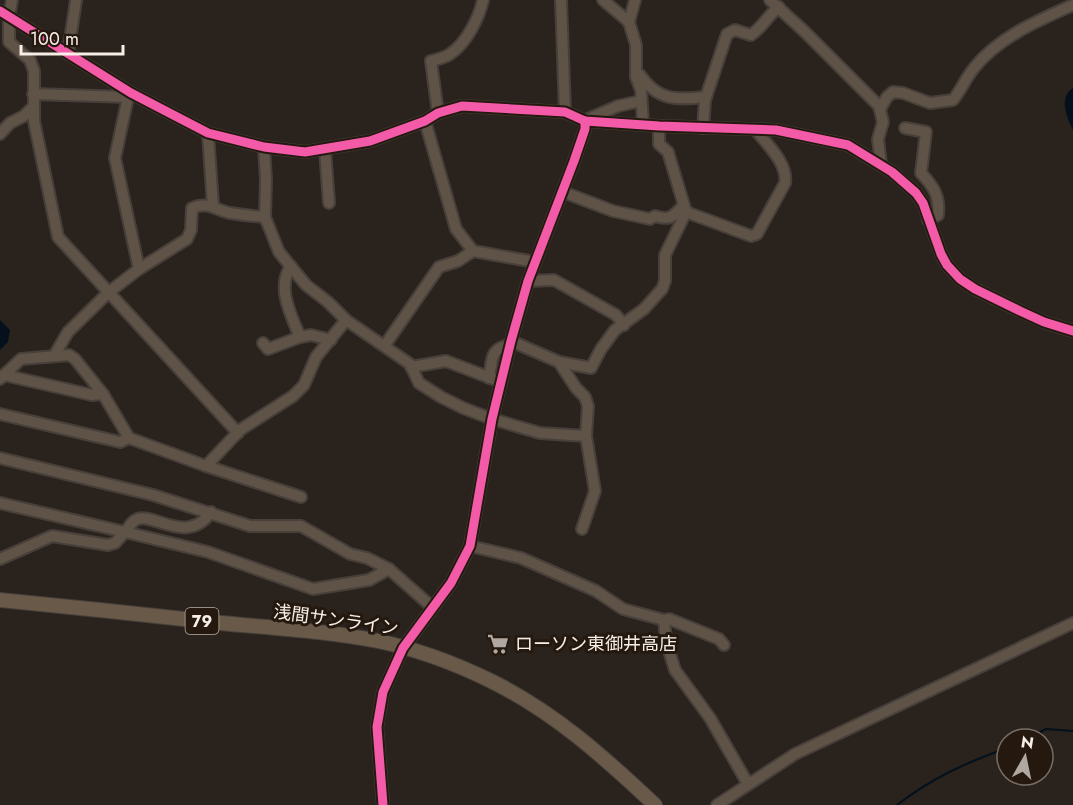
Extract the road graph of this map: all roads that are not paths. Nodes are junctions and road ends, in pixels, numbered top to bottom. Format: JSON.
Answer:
{"nodes":[{"id":1,"x":12,"y":0,"type":"edge"},
{"id":2,"x":76,"y":0,"type":"edge"},
{"id":3,"x":483,"y":0,"type":"edge"},
{"id":4,"x":561,"y":0,"type":"edge"},
{"id":5,"x":603,"y":0,"type":"edge"},
{"id":6,"x":635,"y":0,"type":"edge"},
{"id":7,"x":770,"y":0,"type":"edge"},
{"id":8,"x":1073,"y":5,"type":"edge"},
{"id":9,"x":779,"y":8,"type":"junction"},
{"id":10,"x":5,"y":14,"type":"edge"},
{"id":11,"x":629,"y":22,"type":"junction"},
{"id":12,"x":68,"y":54,"type":"junction"},
{"id":13,"x":636,"y":70,"type":"junction"},
{"id":14,"x":33,"y":94,"type":"junction"},
{"id":15,"x":129,"y":95,"type":"junction"},
{"id":16,"x":705,"y":97,"type":"junction"},
{"id":17,"x":641,"y":102,"type":"junction"},
{"id":18,"x":33,"y":106,"type":"junction"},
{"id":19,"x":880,"y":109,"type":"junction"},
{"id":20,"x":565,"y":112,"type":"junction"},
{"id":21,"x":438,"y":113,"type":"junction"},
{"id":22,"x":425,"y":121,"type":"junction"},
{"id":23,"x":585,"y":121,"type":"junction"},
{"id":24,"x":643,"y":124,"type":"junction"},
{"id":25,"x":659,"y":126,"type":"junction"},
{"id":26,"x":702,"y":128,"type":"junction"},
{"id":27,"x":905,"y":128,"type":"dead end"},
{"id":28,"x":756,"y":130,"type":"junction"},
{"id":29,"x":208,"y":133,"type":"junction"},
{"id":30,"x":0,"y":134,"type":"edge"},
{"id":31,"x":264,"y":147,"type":"junction"},
{"id":32,"x":325,"y":150,"type":"junction"},
{"id":33,"x":881,"y":165,"type":"junction"},
{"id":34,"x":563,"y":192,"type":"junction"},
{"id":35,"x":329,"y":203,"type":"dead end"},
{"id":36,"x":213,"y":206,"type":"junction"},
{"id":37,"x":685,"y":208,"type":"junction"},
{"id":38,"x":265,"y":217,"type":"junction"},
{"id":39,"x":928,"y":220,"type":"junction"},
{"id":40,"x":473,"y":251,"type":"junction"},
{"id":41,"x":535,"y":262,"type":"junction"},
{"id":42,"x":291,"y":266,"type":"junction"},
{"id":43,"x":139,"y":269,"type":"junction"},
{"id":44,"x":528,"y":281,"type":"junction"},
{"id":45,"x":109,"y":292,"type":"junction"},
{"id":46,"x":346,"y":320,"type":"junction"},
{"id":47,"x":624,"y":325,"type":"junction"},
{"id":48,"x":1073,"y":331,"type":"edge"},
{"id":49,"x":300,"y":337,"type":"junction"},
{"id":50,"x":331,"y":340,"type":"junction"},
{"id":51,"x":263,"y":343,"type":"dead end"},
{"id":52,"x":511,"y":343,"type":"junction"},
{"id":53,"x":385,"y":345,"type":"junction"},
{"id":54,"x":54,"y":356,"type":"junction"},
{"id":55,"x":559,"y":362,"type":"junction"},
{"id":56,"x":411,"y":367,"type":"junction"},
{"id":57,"x":2,"y":377,"type":"edge"},
{"id":58,"x":489,"y":378,"type":"junction"},
{"id":59,"x":501,"y":382,"type":"junction"},
{"id":60,"x":102,"y":394,"type":"junction"},
{"id":61,"x":0,"y":414,"type":"edge"},
{"id":62,"x":492,"y":419,"type":"junction"},
{"id":63,"x":238,"y":433,"type":"junction"},
{"id":64,"x":586,"y":436,"type":"junction"},
{"id":65,"x":129,"y":438,"type":"junction"},
{"id":66,"x":0,"y":458,"type":"edge"},
{"id":67,"x":206,"y":466,"type":"junction"},
{"id":68,"x":301,"y":497,"type":"dead end"},
{"id":69,"x":0,"y":503,"type":"edge"},
{"id":70,"x":211,"y":512,"type":"junction"},
{"id":71,"x":582,"y":529,"type":"dead end"},
{"id":72,"x":125,"y":532,"type":"junction"},
{"id":73,"x":470,"y":546,"type":"junction"},
{"id":74,"x":0,"y":559,"type":"edge"},
{"id":75,"x":388,"y":569,"type":"junction"},
{"id":76,"x":0,"y":600,"type":"edge"},
{"id":77,"x":432,"y":607,"type":"junction"},
{"id":78,"x":664,"y":620,"type":"junction"},
{"id":79,"x":1073,"y":623,"type":"edge"},
{"id":80,"x":724,"y":645,"type":"dead end"},
{"id":81,"x":403,"y":648,"type":"junction"},
{"id":82,"x":748,"y":783,"type":"junction"},
{"id":83,"x":382,"y":805,"type":"edge"},
{"id":84,"x":655,"y":805,"type":"edge"},
{"id":85,"x":717,"y":805,"type":"edge"}],
"edges":[{"from":1,"to":10,"type":"street"},
{"from":2,"to":12,"type":"street"},
{"from":3,"to":21,"type":"street"},
{"from":4,"to":20,"type":"street"},
{"from":5,"to":11,"type":"street"},
{"from":6,"to":11,"type":"street"},
{"from":7,"to":9,"type":"street"},
{"from":8,"to":19,"type":"street"},
{"from":9,"to":16,"type":"street"},
{"from":9,"to":19,"type":"street"},
{"from":10,"to":12,"type":"street"},
{"from":10,"to":14,"type":"street"},
{"from":11,"to":13,"type":"street"},
{"from":12,"to":15,"type":"street"},
{"from":13,"to":16,"type":"street"},
{"from":13,"to":17,"type":"street"},
{"from":14,"to":15,"type":"street"},
{"from":14,"to":18,"type":"street"},
{"from":15,"to":29,"type":"street"},
{"from":15,"to":43,"type":"street"},
{"from":16,"to":26,"type":"street"},
{"from":17,"to":23,"type":"street"},
{"from":17,"to":24,"type":"street"},
{"from":18,"to":30,"type":"street"},
{"from":18,"to":45,"type":"street"},
{"from":19,"to":33,"type":"street"},
{"from":20,"to":21,"type":"street"},
{"from":20,"to":23,"type":"street"},
{"from":21,"to":22,"type":"street"},
{"from":22,"to":32,"type":"street"},
{"from":22,"to":40,"type":"street"},
{"from":23,"to":24,"type":"street"},
{"from":23,"to":34,"type":"street"},
{"from":24,"to":25,"type":"street"},
{"from":25,"to":26,"type":"street"},
{"from":25,"to":37,"type":"street"},
{"from":26,"to":28,"type":"street"},
{"from":27,"to":39,"type":"street"},
{"from":28,"to":33,"type":"street"},
{"from":28,"to":37,"type":"street"},
{"from":29,"to":31,"type":"street"},
{"from":29,"to":36,"type":"street"},
{"from":31,"to":32,"type":"street"},
{"from":31,"to":38,"type":"street"},
{"from":32,"to":35,"type":"street"},
{"from":33,"to":39,"type":"street"},
{"from":34,"to":37,"type":"street"},
{"from":34,"to":41,"type":"street"},
{"from":36,"to":38,"type":"street"},
{"from":36,"to":43,"type":"street"},
{"from":37,"to":47,"type":"street"},
{"from":38,"to":42,"type":"street"},
{"from":39,"to":48,"type":"street"},
{"from":40,"to":41,"type":"street"},
{"from":40,"to":53,"type":"street"},
{"from":41,"to":44,"type":"street"},
{"from":42,"to":46,"type":"street"},
{"from":42,"to":49,"type":"street"},
{"from":43,"to":45,"type":"street"},
{"from":44,"to":47,"type":"street"},
{"from":44,"to":52,"type":"street"},
{"from":45,"to":54,"type":"street"},
{"from":45,"to":63,"type":"street"},
{"from":46,"to":50,"type":"street"},
{"from":46,"to":53,"type":"street"},
{"from":47,"to":55,"type":"street"},
{"from":49,"to":50,"type":"street"},
{"from":49,"to":51,"type":"street"},
{"from":50,"to":63,"type":"street"},
{"from":52,"to":55,"type":"street"},
{"from":52,"to":58,"type":"street"},
{"from":52,"to":59,"type":"street"},
{"from":53,"to":56,"type":"street"},
{"from":54,"to":57,"type":"street"},
{"from":54,"to":60,"type":"street"},
{"from":55,"to":64,"type":"street"},
{"from":56,"to":58,"type":"street"},
{"from":56,"to":62,"type":"street"},
{"from":57,"to":60,"type":"street"},
{"from":58,"to":59,"type":"street"},
{"from":59,"to":62,"type":"street"},
{"from":60,"to":65,"type":"street"},
{"from":61,"to":65,"type":"street"},
{"from":62,"to":64,"type":"street"},
{"from":62,"to":73,"type":"street"},
{"from":63,"to":67,"type":"street"},
{"from":64,"to":71,"type":"street"},
{"from":65,"to":67,"type":"street"},
{"from":66,"to":70,"type":"street"},
{"from":67,"to":68,"type":"street"},
{"from":69,"to":72,"type":"street"},
{"from":70,"to":72,"type":"street"},
{"from":70,"to":75,"type":"street"},
{"from":72,"to":74,"type":"street"},
{"from":72,"to":75,"type":"street"},
{"from":73,"to":77,"type":"street"},
{"from":73,"to":78,"type":"street"},
{"from":75,"to":77,"type":"street"},
{"from":76,"to":81,"type":"main road","name":"浅間サンライン","number":"79"},
{"from":77,"to":81,"type":"street"},
{"from":78,"to":80,"type":"street"},
{"from":78,"to":82,"type":"street"},
{"from":79,"to":82,"type":"street"},
{"from":81,"to":83,"type":"street"},
{"from":81,"to":84,"type":"main road","name":"浅間サンライン","number":"79"},
{"from":82,"to":85,"type":"street"}]}
